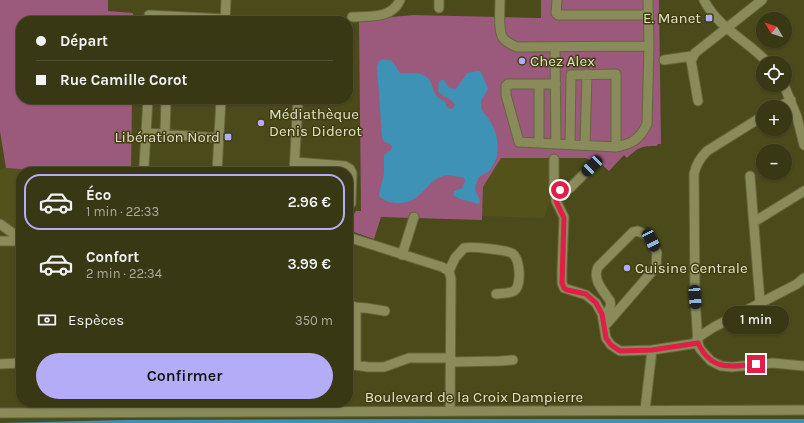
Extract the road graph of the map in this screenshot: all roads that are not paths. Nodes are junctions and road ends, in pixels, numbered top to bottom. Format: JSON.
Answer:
{"nodes":[{"id":1,"x":226,"y":0,"type":"edge"},
{"id":2,"x":400,"y":0,"type":"edge"},
{"id":3,"x":500,"y":0,"type":"edge"},
{"id":4,"x":558,"y":0,"type":"edge"},
{"id":5,"x":648,"y":0,"type":"edge"},
{"id":6,"x":704,"y":0,"type":"edge"},
{"id":7,"x":762,"y":0,"type":"edge"},
{"id":8,"x":648,"y":15,"type":"junction"},
{"id":9,"x":225,"y":16,"type":"edge"},
{"id":10,"x":353,"y":17,"type":"edge"},
{"id":11,"x":727,"y":28,"type":"junction"},
{"id":12,"x":649,"y":46,"type":"junction"},
{"id":13,"x":555,"y":47,"type":"junction"},
{"id":14,"x":692,"y":56,"type":"junction"},
{"id":15,"x":761,"y":56,"type":"edge"},
{"id":16,"x":664,"y":60,"type":"dead end"},
{"id":17,"x":587,"y":74,"type":"junction"},
{"id":18,"x":539,"y":84,"type":"junction"},
{"id":19,"x":556,"y":84,"type":"junction"},
{"id":20,"x":787,"y":92,"type":"edge"},
{"id":21,"x":791,"y":100,"type":"edge"},
{"id":22,"x":698,"y":102,"type":"dead end"},
{"id":23,"x":792,"y":103,"type":"edge"},
{"id":24,"x":148,"y":104,"type":"edge"},
{"id":25,"x":166,"y":104,"type":"edge"},
{"id":26,"x":221,"y":104,"type":"edge"},
{"id":27,"x":298,"y":104,"type":"edge"},
{"id":28,"x":756,"y":120,"type":"edge"},
{"id":29,"x":146,"y":133,"type":"junction"},
{"id":30,"x":165,"y":134,"type":"junction"},
{"id":31,"x":219,"y":138,"type":"junction"},
{"id":32,"x":539,"y":143,"type":"junction"},
{"id":33,"x":556,"y":144,"type":"junction"},
{"id":34,"x":570,"y":144,"type":"junction"},
{"id":35,"x":585,"y":145,"type":"junction"},
{"id":36,"x":804,"y":145,"type":"edge"},
{"id":37,"x":616,"y":147,"type":"junction"},
{"id":38,"x":554,"y":159,"type":"dead end"},
{"id":39,"x":294,"y":162,"type":"junction"},
{"id":40,"x":144,"y":166,"type":"dead end"},
{"id":41,"x":592,"y":166,"type":"dead end"},
{"id":42,"x":217,"y":167,"type":"edge"},
{"id":43,"x":294,"y":167,"type":"edge"},
{"id":44,"x":347,"y":167,"type":"edge"},
{"id":45,"x":750,"y":176,"type":"dead end"},
{"id":46,"x":804,"y":191,"type":"edge"},
{"id":47,"x":556,"y":194,"type":"junction"},
{"id":48,"x":414,"y":217,"type":"dead end"},
{"id":49,"x":754,"y":222,"type":"junction"},
{"id":50,"x":0,"y":224,"type":"edge"},
{"id":51,"x":16,"y":236,"type":"edge"},
{"id":52,"x":353,"y":239,"type":"edge"},
{"id":53,"x":16,"y":240,"type":"edge"},
{"id":54,"x":0,"y":241,"type":"edge"},
{"id":55,"x":402,"y":255,"type":"junction"},
{"id":56,"x":449,"y":272,"type":"junction"},
{"id":57,"x":803,"y":282,"type":"edge"},
{"id":58,"x":496,"y":294,"type":"dead end"},
{"id":59,"x":760,"y":302,"type":"junction"},
{"id":60,"x":353,"y":306,"type":"edge"},
{"id":61,"x":353,"y":308,"type":"edge"},
{"id":62,"x":385,"y":311,"type":"dead end"},
{"id":63,"x":603,"y":317,"type":"junction"},
{"id":64,"x":604,"y":327,"type":"junction"},
{"id":65,"x":698,"y":341,"type":"junction"},
{"id":66,"x":652,"y":350,"type":"junction"},
{"id":67,"x":353,"y":351,"type":"edge"},
{"id":68,"x":451,"y":360,"type":"junction"},
{"id":69,"x":513,"y":360,"type":"dead end"},
{"id":70,"x":0,"y":364,"type":"edge"},
{"id":71,"x":16,"y":364,"type":"edge"},
{"id":72,"x":353,"y":364,"type":"edge"},
{"id":73,"x":804,"y":366,"type":"edge"},
{"id":74,"x":202,"y":407,"type":"edge"},
{"id":75,"x":645,"y":410,"type":"junction"},
{"id":76,"x":804,"y":410,"type":"edge"},
{"id":77,"x":450,"y":411,"type":"junction"},
{"id":78,"x":0,"y":413,"type":"edge"}],
"edges":[{"from":1,"to":9,"type":"street"},
{"from":2,"to":10,"type":"street"},
{"from":3,"to":13,"type":"street"},
{"from":4,"to":8,"type":"street"},
{"from":5,"to":8,"type":"street"},
{"from":6,"to":11,"type":"street"},
{"from":7,"to":11,"type":"street"},
{"from":8,"to":12,"type":"street"},
{"from":11,"to":14,"type":"street"},
{"from":11,"to":15,"type":"street"},
{"from":12,"to":13,"type":"street"},
{"from":12,"to":37,"type":"street"},
{"from":13,"to":19,"type":"street"},
{"from":14,"to":16,"type":"street"},
{"from":14,"to":22,"type":"street"},
{"from":17,"to":34,"type":"street"},
{"from":17,"to":35,"type":"street"},
{"from":17,"to":37,"type":"street"},
{"from":18,"to":19,"type":"street"},
{"from":18,"to":32,"type":"street"},
{"from":18,"to":32,"type":"street"},
{"from":19,"to":33,"type":"street"},
{"from":20,"to":21,"type":"street"},
{"from":23,"to":36,"type":"street"},
{"from":24,"to":29,"type":"street"},
{"from":25,"to":30,"type":"street"},
{"from":26,"to":31,"type":"street"},
{"from":27,"to":39,"type":"street"},
{"from":28,"to":65,"type":"street"},
{"from":29,"to":30,"type":"street"},
{"from":29,"to":40,"type":"street"},
{"from":30,"to":31,"type":"street"},
{"from":31,"to":42,"type":"street"},
{"from":32,"to":33,"type":"street"},
{"from":33,"to":34,"type":"street"},
{"from":34,"to":35,"type":"street"},
{"from":35,"to":37,"type":"street"},
{"from":38,"to":47,"type":"street"},
{"from":39,"to":43,"type":"street"},
{"from":39,"to":44,"type":"street"},
{"from":41,"to":47,"type":"street"},
{"from":45,"to":49,"type":"street"},
{"from":46,"to":49,"type":"street"},
{"from":47,"to":63,"type":"street"},
{"from":48,"to":55,"type":"street"},
{"from":49,"to":59,"type":"street"},
{"from":50,"to":51,"type":"street"},
{"from":52,"to":55,"type":"street"},
{"from":53,"to":54,"type":"street"},
{"from":55,"to":56,"type":"street"},
{"from":56,"to":58,"type":"street"},
{"from":56,"to":68,"type":"street"},
{"from":57,"to":59,"type":"street"},
{"from":59,"to":65,"type":"street"},
{"from":60,"to":62,"type":"street"},
{"from":61,"to":67,"type":"street"},
{"from":63,"to":64,"type":"street"},
{"from":63,"to":64,"type":"street"},
{"from":64,"to":66,"type":"street"},
{"from":65,"to":66,"type":"street"},
{"from":65,"to":73,"type":"street"},
{"from":66,"to":75,"type":"street"},
{"from":68,"to":69,"type":"street"},
{"from":68,"to":72,"type":"street"},
{"from":68,"to":77,"type":"street"},
{"from":70,"to":71,"type":"street"},
{"from":74,"to":77,"type":"street","name":"Boulevard de la Croix Dampierre"},
{"from":74,"to":78,"type":"street","name":"Boulevard de la Croix Dampierre"},
{"from":75,"to":76,"type":"street","name":"Boulevard de la Croix Dampierre"},
{"from":75,"to":77,"type":"street","name":"Boulevard de la Croix Dampierre"}]}
